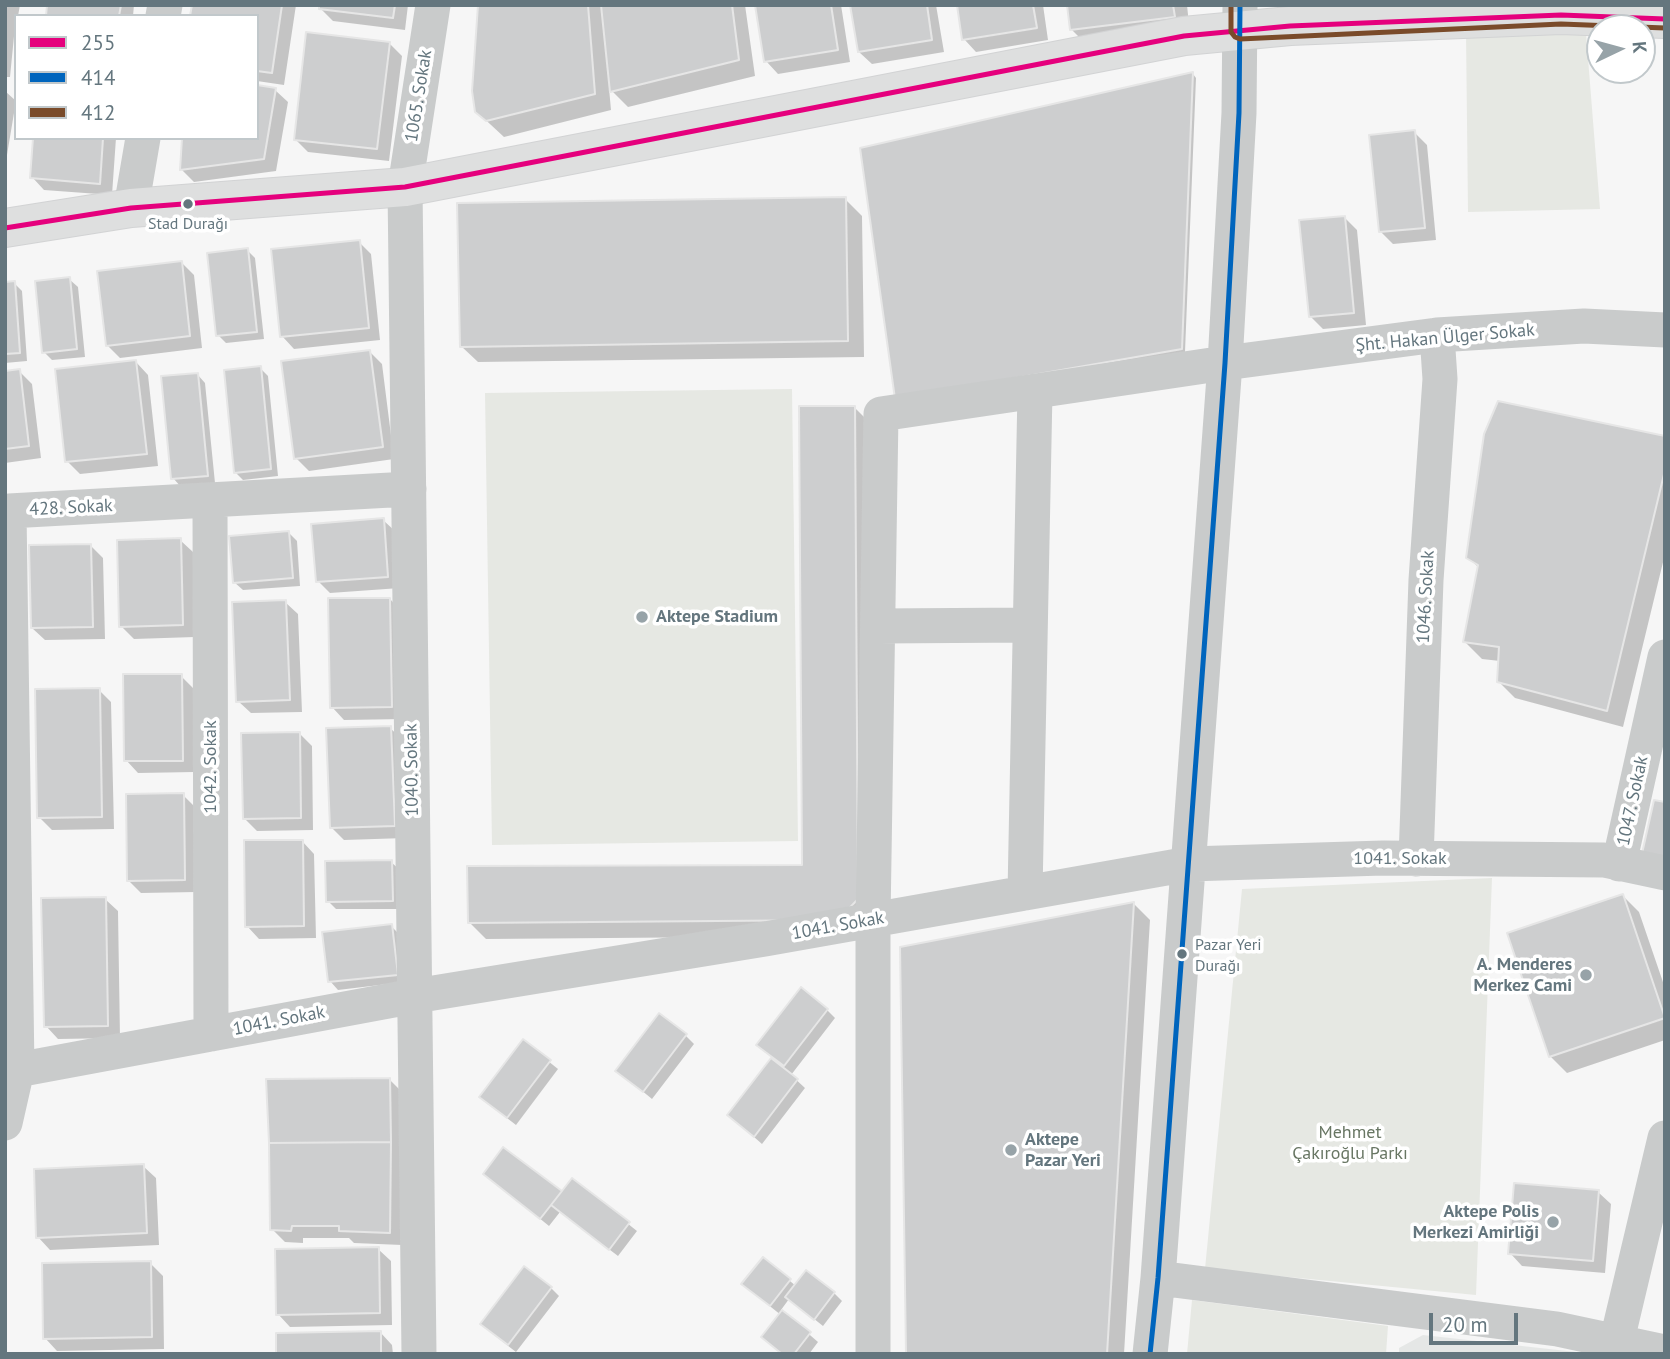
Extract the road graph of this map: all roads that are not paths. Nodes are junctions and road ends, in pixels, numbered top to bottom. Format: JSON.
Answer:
{"nodes":[{"id":1,"x":433,"y":5,"type":"edge"},
{"id":2,"x":1561,"y":10,"type":"edge"},
{"id":3,"x":1240,"y":18,"type":"edge"},
{"id":4,"x":1665,"y":19,"type":"edge"},
{"id":5,"x":143,"y":140,"type":"edge"},
{"id":6,"x":405,"y":187,"type":"junction"},
{"id":7,"x":131,"y":208,"type":"junction"},
{"id":8,"x":5,"y":228,"type":"edge"},
{"id":9,"x":1665,"y":330,"type":"edge"},
{"id":10,"x":1437,"y":335,"type":"junction"},
{"id":11,"x":1225,"y":363,"type":"junction"},
{"id":12,"x":1035,"y":391,"type":"junction"},
{"id":13,"x":408,"y":489,"type":"junction"},
{"id":14,"x":210,"y":500,"type":"junction"},
{"id":15,"x":7,"y":512,"type":"edge"},
{"id":16,"x":1030,"y":625,"type":"junction"},
{"id":17,"x":878,"y":626,"type":"junction"},
{"id":18,"x":1665,"y":657,"type":"edge"},
{"id":19,"x":1416,"y":859,"type":"junction"},
{"id":20,"x":1619,"y":863,"type":"junction"},
{"id":21,"x":1189,"y":864,"type":"junction"},
{"id":22,"x":1665,"y":873,"type":"edge"},
{"id":23,"x":1025,"y":893,"type":"junction"},
{"id":24,"x":873,"y":920,"type":"junction"},
{"id":25,"x":415,"y":996,"type":"junction"},
{"id":26,"x":211,"y":1034,"type":"junction"},
{"id":27,"x":11,"y":1060,"type":"edge"},
{"id":28,"x":5,"y":1123,"type":"edge"},
{"id":29,"x":1665,"y":1138,"type":"edge"},
{"id":30,"x":1158,"y":1278,"type":"junction"},
{"id":31,"x":1617,"y":1340,"type":"junction"},
{"id":32,"x":1665,"y":1352,"type":"edge"},
{"id":33,"x":419,"y":1354,"type":"edge"},
{"id":34,"x":873,"y":1354,"type":"edge"},
{"id":35,"x":1150,"y":1354,"type":"edge"}],
"edges":[{"from":1,"to":6,"type":"street","name":"1065. Sokak"},
{"from":2,"to":3,"type":"street"},
{"from":2,"to":4,"type":"street"},
{"from":3,"to":6,"type":"street"},
{"from":3,"to":11,"type":"street"},
{"from":5,"to":7,"type":"street"},
{"from":6,"to":7,"type":"street"},
{"from":6,"to":13,"type":"street","name":"1040. Sokak"},
{"from":7,"to":8,"type":"street"},
{"from":9,"to":10,"type":"street","name":"Şht. Hakan Ülger Sokak"},
{"from":10,"to":11,"type":"street","name":"Şht. Hakan Ülger Sokak"},
{"from":10,"to":19,"type":"street","name":"1046. Sokak"},
{"from":11,"to":12,"type":"street","name":"Şht. Hakan Ülger Sokak"},
{"from":11,"to":21,"type":"street"},
{"from":12,"to":16,"type":"street"},
{"from":12,"to":17,"type":"street","name":"Şht. Hakan Ülger Sokak"},
{"from":13,"to":14,"type":"street","name":"428. Sokak"},
{"from":13,"to":25,"type":"street","name":"1040. Sokak"},
{"from":14,"to":15,"type":"street","name":"428. Sokak"},
{"from":14,"to":26,"type":"street","name":"1042. Sokak"},
{"from":15,"to":27,"type":"street","name":"428. Sokak"},
{"from":16,"to":17,"type":"street"},
{"from":16,"to":23,"type":"street"},
{"from":17,"to":24,"type":"street"},
{"from":18,"to":20,"type":"street","name":"1047. Sokak"},
{"from":19,"to":20,"type":"street","name":"1041. Sokak"},
{"from":19,"to":21,"type":"street","name":"1041. Sokak"},
{"from":20,"to":22,"type":"street","name":"1041. Sokak"},
{"from":21,"to":23,"type":"street","name":"1041. Sokak"},
{"from":21,"to":30,"type":"street"},
{"from":23,"to":24,"type":"street","name":"1041. Sokak"},
{"from":24,"to":25,"type":"street","name":"1041. Sokak"},
{"from":24,"to":34,"type":"street"},
{"from":25,"to":26,"type":"street","name":"1041. Sokak"},
{"from":25,"to":33,"type":"street","name":"1040. Sokak"},
{"from":26,"to":27,"type":"street","name":"1041. Sokak"},
{"from":27,"to":28,"type":"street","name":"428. Sokak"},
{"from":29,"to":31,"type":"street"},
{"from":30,"to":31,"type":"street"},
{"from":30,"to":35,"type":"street"},
{"from":31,"to":32,"type":"street"}]}
